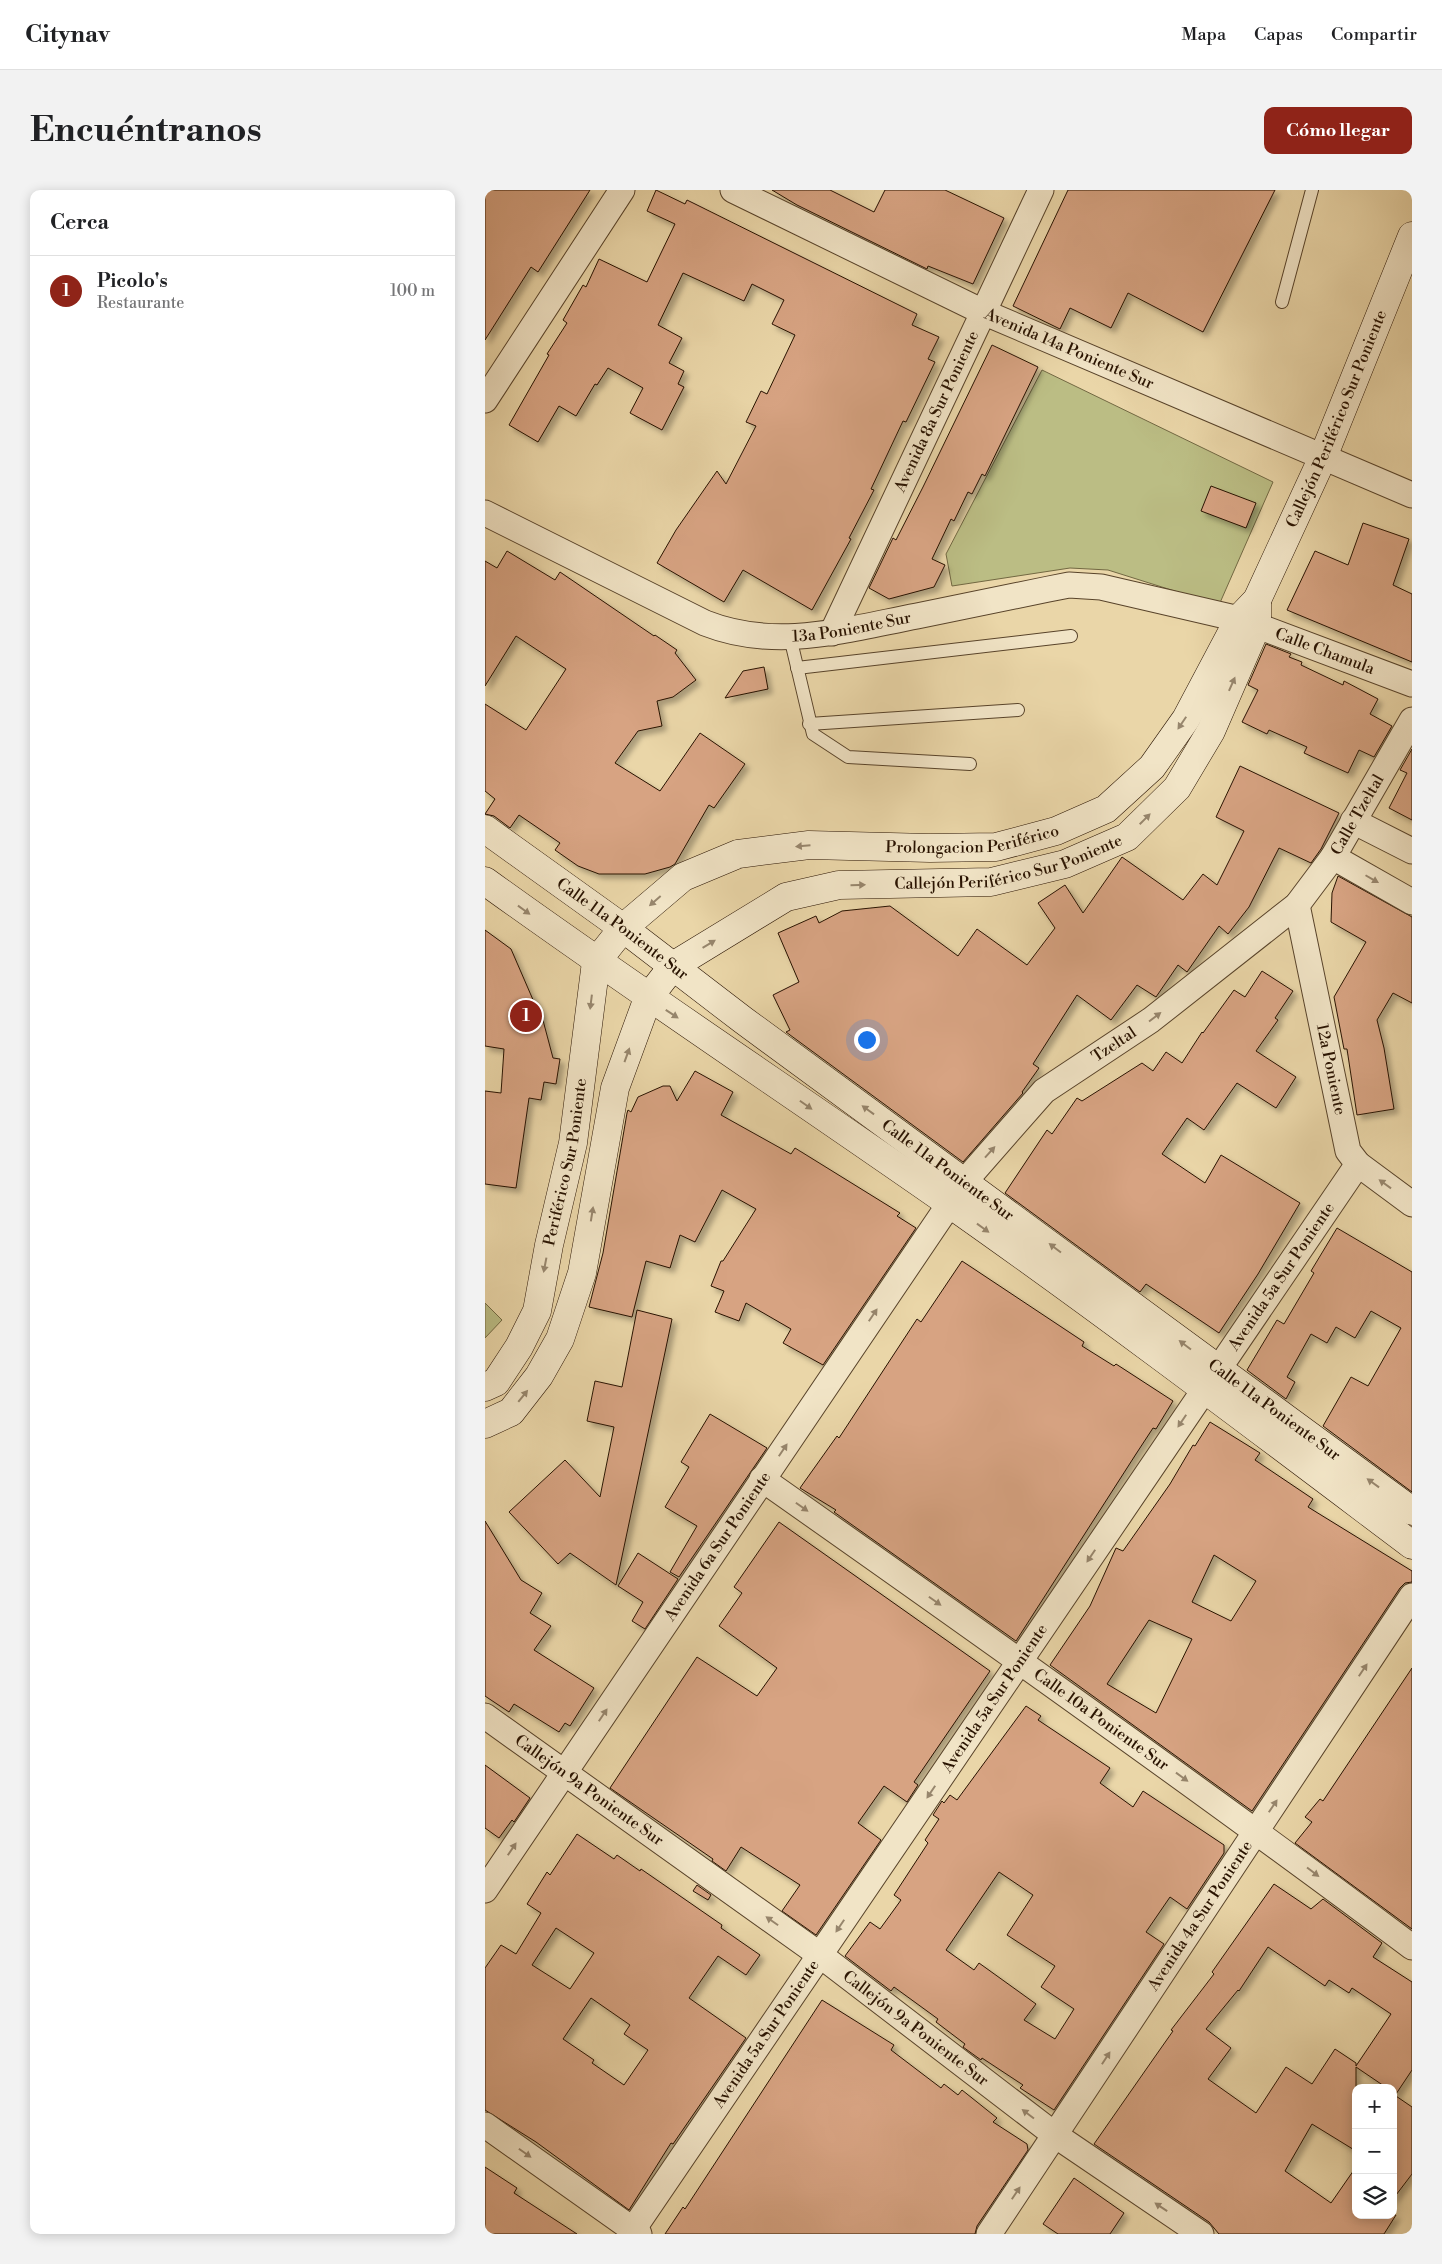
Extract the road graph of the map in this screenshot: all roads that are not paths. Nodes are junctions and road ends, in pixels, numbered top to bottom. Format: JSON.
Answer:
{"nodes":[{"id":1,"x":622,"y":190,"type":"edge"},
{"id":2,"x":733,"y":190,"type":"edge"},
{"id":3,"x":1041,"y":190,"type":"edge"},
{"id":4,"x":1312,"y":190,"type":"edge"},
{"id":5,"x":1412,"y":236,"type":"edge"},
{"id":6,"x":1282,"y":302,"type":"dead end"},
{"id":7,"x":983,"y":312,"type":"junction"},
{"id":8,"x":485,"y":400,"type":"edge"},
{"id":9,"x":1323,"y":457,"type":"junction"},
{"id":10,"x":1412,"y":495,"type":"edge"},
{"id":11,"x":485,"y":513,"type":"edge"},
{"id":12,"x":1251,"y":615,"type":"junction"},
{"id":13,"x":833,"y":632,"type":"junction"},
{"id":14,"x":1071,"y":636,"type":"dead end"},
{"id":15,"x":790,"y":638,"type":"junction"},
{"id":16,"x":797,"y":668,"type":"junction"},
{"id":17,"x":1412,"y":684,"type":"edge"},
{"id":18,"x":1018,"y":710,"type":"dead end"},
{"id":19,"x":1412,"y":720,"type":"edge"},
{"id":20,"x":809,"y":724,"type":"junction"},
{"id":21,"x":970,"y":764,"type":"dead end"},
{"id":22,"x":1353,"y":821,"type":"junction"},
{"id":23,"x":485,"y":829,"type":"edge"},
{"id":24,"x":1412,"y":851,"type":"edge"},
{"id":25,"x":1333,"y":857,"type":"junction"},
{"id":26,"x":485,"y":881,"type":"edge"},
{"id":27,"x":1412,"y":902,"type":"edge"},
{"id":28,"x":1297,"y":905,"type":"junction"},
{"id":29,"x":623,"y":928,"type":"junction"},
{"id":30,"x":596,"y":962,"type":"junction"},
{"id":31,"x":673,"y":966,"type":"junction"},
{"id":32,"x":648,"y":998,"type":"junction"},
{"id":33,"x":1358,"y":1164,"type":"junction"},
{"id":34,"x":965,"y":1181,"type":"junction"},
{"id":35,"x":949,"y":1203,"type":"junction"},
{"id":36,"x":1412,"y":1204,"type":"edge"},
{"id":37,"x":1211,"y":1379,"type":"junction"},
{"id":38,"x":485,"y":1387,"type":"edge"},
{"id":39,"x":485,"y":1424,"type":"edge"},
{"id":40,"x":763,"y":1479,"type":"junction"},
{"id":41,"x":1412,"y":1511,"type":"edge"},
{"id":42,"x":1412,"y":1545,"type":"edge"},
{"id":43,"x":1412,"y":1596,"type":"edge"},
{"id":44,"x":1020,"y":1660,"type":"junction"},
{"id":45,"x":485,"y":1716,"type":"edge"},
{"id":46,"x":563,"y":1774,"type":"junction"},
{"id":47,"x":1257,"y":1830,"type":"junction"},
{"id":48,"x":485,"y":1890,"type":"edge"},
{"id":49,"x":1412,"y":1947,"type":"edge"},
{"id":50,"x":820,"y":1955,"type":"junction"},
{"id":51,"x":485,"y":2125,"type":"edge"},
{"id":52,"x":1055,"y":2134,"type":"junction"},
{"id":53,"x":634,"y":2233,"type":"edge"},
{"id":54,"x":989,"y":2234,"type":"edge"},
{"id":55,"x":1201,"y":2234,"type":"edge"}],
"edges":[{"from":1,"to":8,"type":"street"},
{"from":2,"to":7,"type":"street","name":"Avenida 14a Poniente Sur"},
{"from":3,"to":7,"type":"street","name":"Avenida 8a Sur Poniente"},
{"from":4,"to":6,"type":"lane"},
{"from":5,"to":9,"type":"main road","name":"Callejón Periférico Sur Poniente"},
{"from":7,"to":9,"type":"street","name":"Avenida 14a Poniente Sur"},
{"from":7,"to":13,"type":"street","name":"Avenida 8a Sur Poniente"},
{"from":9,"to":10,"type":"street","name":"Avenida 14a Poniente Sur"},
{"from":9,"to":12,"type":"main road","name":"Callejón Periférico Sur Poniente"},
{"from":11,"to":15,"type":"street","name":"13a Poniente Sur"},
{"from":12,"to":13,"type":"street","name":"13a Poniente Sur"},
{"from":12,"to":17,"type":"street","name":"Calle Chamula"},
{"from":12,"to":29,"type":"main road","name":"Prolongacion Periférico","one_way":true},
{"from":31,"to":12,"type":"main road","name":"Callejón Periférico Sur Poniente","one_way":true},
{"from":13,"to":15,"type":"street","name":"13a Poniente Sur"},
{"from":14,"to":16,"type":"lane"},
{"from":15,"to":16,"type":"lane"},
{"from":16,"to":20,"type":"lane"},
{"from":18,"to":20,"type":"lane"},
{"from":19,"to":22,"type":"street","name":"Calle Tzeltal"},
{"from":20,"to":21,"type":"lane"},
{"from":22,"to":24,"type":"street"},
{"from":22,"to":25,"type":"street","name":"Calle Tzeltal"},
{"from":23,"to":29,"type":"main road","name":"Calle 11a Poniente Sur"},
{"from":25,"to":27,"type":"street","one_way":true},
{"from":25,"to":28,"type":"street","name":"Calle Tzeltal"},
{"from":26,"to":30,"type":"main road","name":"Calle 11a Poniente Sur","one_way":true},
{"from":28,"to":33,"type":"street","name":"12a Poniente"},
{"from":34,"to":28,"type":"street","name":"Tzeltal","one_way":true},
{"from":29,"to":30,"type":"main road"},
{"from":29,"to":31,"type":"main road","name":"Calle 11a Poniente Sur"},
{"from":30,"to":32,"type":"main road","name":"Calle 11a Poniente Sur"},
{"from":30,"to":38,"type":"main road","name":"Periférico Sur Poniente","one_way":true},
{"from":31,"to":32,"type":"main road","name":"Callejón Periférico Sur Poniente"},
{"from":34,"to":31,"type":"main road","name":"Calle 11a Poniente Sur","one_way":true},
{"from":32,"to":35,"type":"main road","name":"Calle 11a Poniente Sur","one_way":true},
{"from":39,"to":32,"type":"main road","one_way":true},
{"from":36,"to":33,"type":"street","name":"12a Poniente","one_way":true},
{"from":33,"to":37,"type":"street","name":"Avenida 5a Sur Poniente"},
{"from":34,"to":35,"type":"street","name":"Tzeltal"},
{"from":37,"to":34,"type":"main road","name":"Calle 11a Poniente Sur","one_way":true},
{"from":35,"to":37,"type":"main road","name":"Calle 11a Poniente Sur","one_way":true},
{"from":40,"to":35,"type":"street","name":"Avenida 6a Sur Poniente","one_way":true},
{"from":41,"to":37,"type":"main road","name":"Calle 11a Poniente Sur","one_way":true},
{"from":37,"to":42,"type":"main road","name":"Calle 11a Poniente Sur"},
{"from":37,"to":44,"type":"street","name":"Avenida 5a Sur Poniente","one_way":true},
{"from":40,"to":44,"type":"street","name":"Calle 10a Poniente Sur","one_way":true},
{"from":46,"to":40,"type":"street","name":"Avenida 6a Sur Poniente","one_way":true},
{"from":47,"to":43,"type":"street","name":"Avenida 4a Sur Poniente","one_way":true},
{"from":44,"to":47,"type":"street","name":"Calle 10a Poniente Sur","one_way":true},
{"from":44,"to":50,"type":"street","name":"Avenida 5a Sur Poniente","one_way":true},
{"from":45,"to":46,"type":"street","name":"Callejón 9a Poniente Sur"},
{"from":48,"to":46,"type":"street","name":"Avenida 6a Sur Poniente","one_way":true},
{"from":50,"to":46,"type":"street","name":"Callejón 9a Poniente Sur","one_way":true},
{"from":47,"to":49,"type":"street","name":"Calle 10a Poniente Sur","one_way":true},
{"from":52,"to":47,"type":"street","name":"Avenida 4a Sur Poniente","one_way":true},
{"from":52,"to":50,"type":"street","name":"Callejón 9a Poniente Sur","one_way":true},
{"from":50,"to":53,"type":"street","name":"Avenida 5a Sur Poniente"},
{"from":51,"to":53,"type":"street","one_way":true},
{"from":54,"to":52,"type":"street","name":"Avenida 4a Sur Poniente","one_way":true},
{"from":55,"to":52,"type":"street","name":"Callejón 9a Poniente Sur","one_way":true}]}
